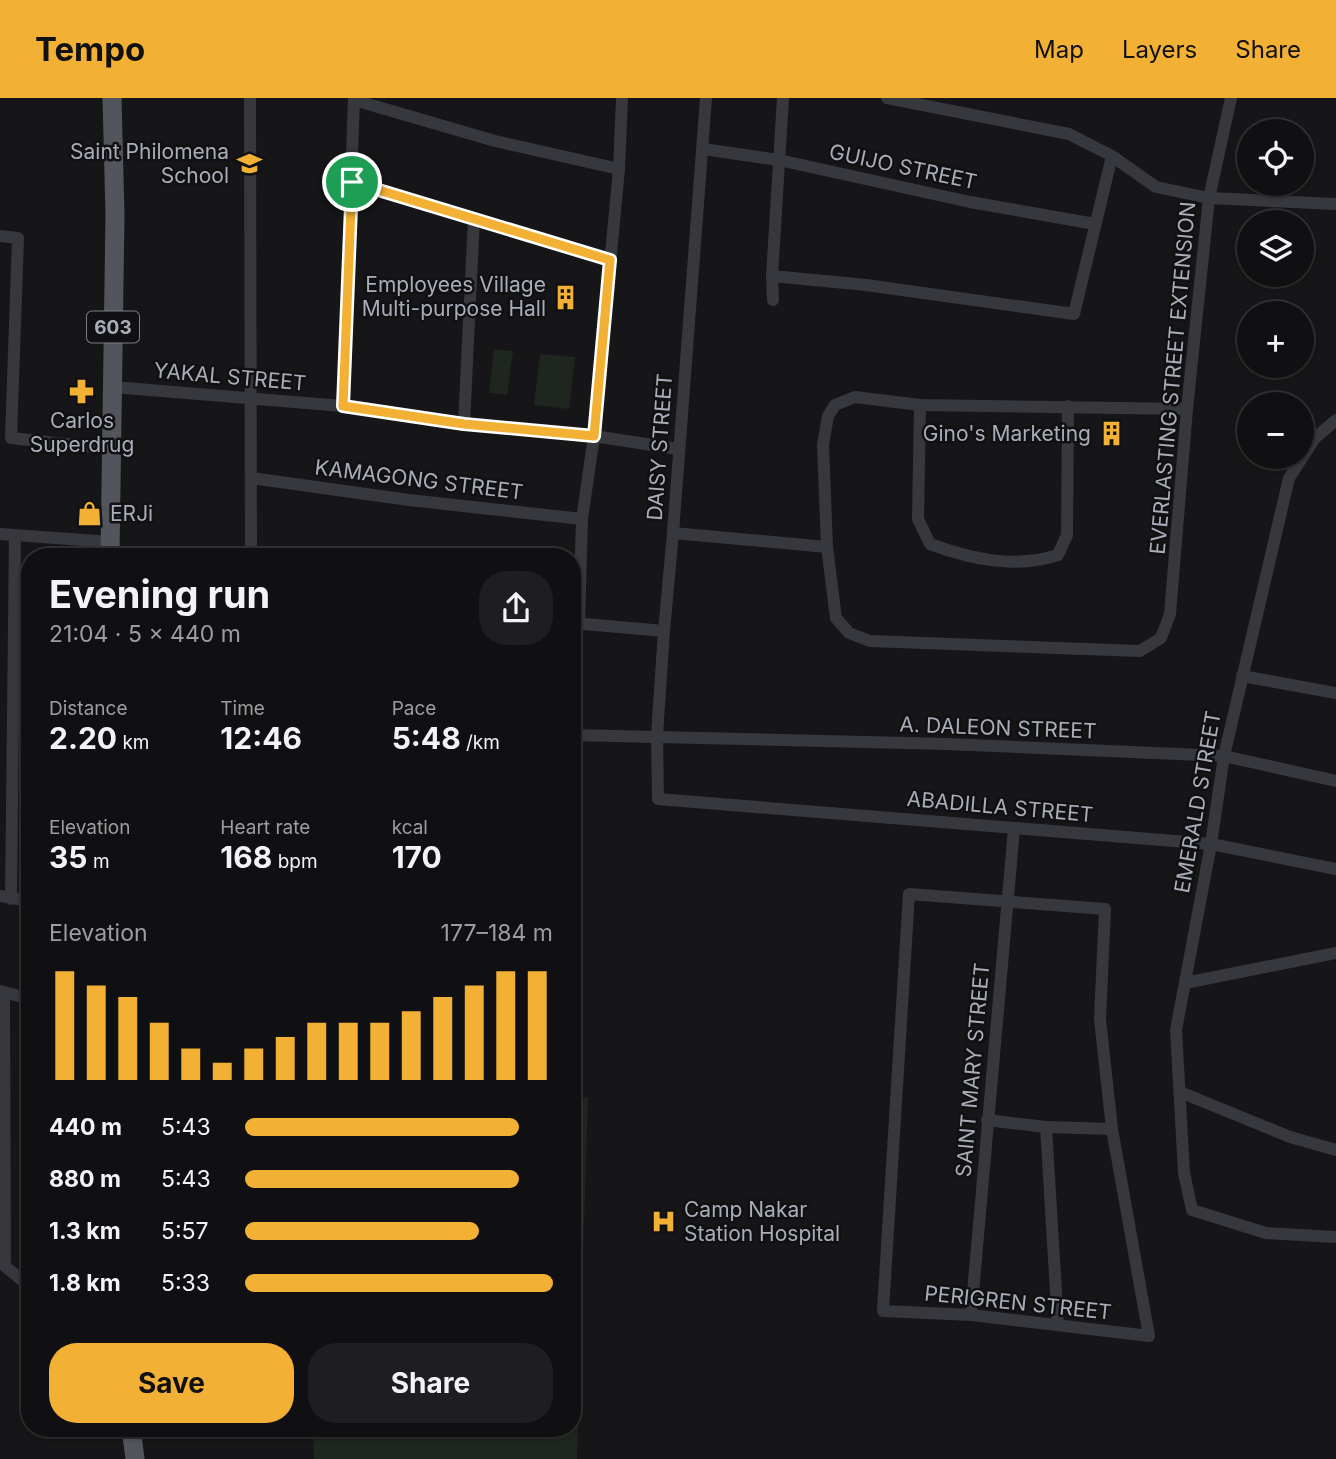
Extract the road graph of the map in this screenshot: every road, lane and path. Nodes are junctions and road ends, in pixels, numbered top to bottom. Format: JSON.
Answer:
{"nodes":[{"id":1,"x":112,"y":98,"type":"edge"},
{"id":2,"x":250,"y":98,"type":"edge"},
{"id":3,"x":622,"y":98,"type":"edge"},
{"id":4,"x":706,"y":98,"type":"edge"},
{"id":5,"x":783,"y":98,"type":"edge"},
{"id":6,"x":887,"y":98,"type":"edge"},
{"id":7,"x":1231,"y":98,"type":"edge"},
{"id":8,"x":354,"y":99,"type":"edge"},
{"id":9,"x":703,"y":149,"type":"junction"},
{"id":10,"x":1112,"y":156,"type":"junction"},
{"id":11,"x":779,"y":160,"type":"junction"},
{"id":12,"x":620,"y":169,"type":"junction"},
{"id":13,"x":352,"y":182,"type":"junction"},
{"id":14,"x":1209,"y":198,"type":"junction"},
{"id":15,"x":1336,"y":204,"type":"edge"},
{"id":16,"x":474,"y":218,"type":"junction"},
{"id":17,"x":1095,"y":224,"type":"junction"},
{"id":18,"x":0,"y":236,"type":"edge"},
{"id":19,"x":610,"y":260,"type":"junction"},
{"id":20,"x":772,"y":276,"type":"junction"},
{"id":21,"x":773,"y":300,"type":"dead end"},
{"id":22,"x":113,"y":387,"type":"junction"},
{"id":23,"x":249,"y":398,"type":"junction"},
{"id":24,"x":920,"y":405,"type":"junction"},
{"id":25,"x":343,"y":406,"type":"junction"},
{"id":26,"x":1068,"y":407,"type":"junction"},
{"id":27,"x":1187,"y":409,"type":"junction"},
{"id":28,"x":1336,"y":420,"type":"edge"},
{"id":29,"x":464,"y":424,"type":"junction"},
{"id":30,"x":594,"y":436,"type":"junction"},
{"id":31,"x":112,"y":449,"type":"junction"},
{"id":32,"x":678,"y":449,"type":"junction"},
{"id":33,"x":251,"y":478,"type":"junction"},
{"id":34,"x":582,"y":519,"type":"junction"},
{"id":35,"x":674,"y":533,"type":"junction"},
{"id":36,"x":0,"y":534,"type":"edge"},
{"id":37,"x":15,"y":535,"type":"junction"},
{"id":38,"x":827,"y":547,"type":"junction"},
{"id":39,"x":103,"y":548,"type":"edge"},
{"id":40,"x":110,"y":548,"type":"edge"},
{"id":41,"x":251,"y":548,"type":"edge"},
{"id":42,"x":580,"y":548,"type":"edge"},
{"id":43,"x":581,"y":623,"type":"edge"},
{"id":44,"x":664,"y":631,"type":"junction"},
{"id":45,"x":1242,"y":676,"type":"junction"},
{"id":46,"x":1336,"y":693,"type":"edge"},
{"id":47,"x":581,"y":735,"type":"edge"},
{"id":48,"x":657,"y":735,"type":"junction"},
{"id":49,"x":1224,"y":756,"type":"junction"},
{"id":50,"x":1336,"y":780,"type":"edge"},
{"id":51,"x":658,"y":799,"type":"joint"},
{"id":52,"x":5,"y":815,"type":"edge"},
{"id":53,"x":1014,"y":829,"type":"junction"},
{"id":54,"x":1210,"y":844,"type":"junction"},
{"id":55,"x":1336,"y":869,"type":"edge"},
{"id":56,"x":6,"y":898,"type":"edge"},
{"id":57,"x":1008,"y":902,"type":"junction"},
{"id":58,"x":1336,"y":953,"type":"edge"},
{"id":59,"x":1185,"y":983,"type":"junction"},
{"id":60,"x":2,"y":991,"type":"edge"},
{"id":61,"x":21,"y":996,"type":"edge"},
{"id":62,"x":1180,"y":1092,"type":"junction"},
{"id":63,"x":987,"y":1120,"type":"junction"},
{"id":64,"x":1046,"y":1127,"type":"junction"},
{"id":65,"x":1112,"y":1129,"type":"junction"},
{"id":66,"x":1336,"y":1150,"type":"edge"},
{"id":67,"x":1336,"y":1237,"type":"edge"},
{"id":68,"x":2,"y":1264,"type":"edge"},
{"id":69,"x":21,"y":1280,"type":"edge"},
{"id":70,"x":971,"y":1315,"type":"junction"},
{"id":71,"x":1058,"y":1325,"type":"junction"},
{"id":72,"x":132,"y":1437,"type":"edge"},
{"id":73,"x":135,"y":1459,"type":"edge"}],
"edges":[{"from":1,"to":22,"type":"main road","number":"603"},
{"from":2,"to":23,"type":"street"},
{"from":3,"to":12,"type":"street"},
{"from":4,"to":9,"type":"street","name":"DAISY STREET"},
{"from":5,"to":11,"type":"street"},
{"from":6,"to":10,"type":"street"},
{"from":7,"to":14,"type":"street","name":"EVERLASTING STREET EXTENSION"},
{"from":8,"to":12,"type":"street"},
{"from":8,"to":13,"type":"street"},
{"from":9,"to":11,"type":"street","name":"GUIJO STREET"},
{"from":9,"to":32,"type":"street","name":"DAISY STREET"},
{"from":10,"to":14,"type":"street"},
{"from":10,"to":17,"type":"street"},
{"from":11,"to":17,"type":"street","name":"GUIJO STREET"},
{"from":11,"to":20,"type":"street"},
{"from":12,"to":19,"type":"street"},
{"from":13,"to":16,"type":"street"},
{"from":13,"to":25,"type":"street"},
{"from":14,"to":15,"type":"street"},
{"from":14,"to":27,"type":"street","name":"EVERLASTING STREET EXTENSION"},
{"from":16,"to":19,"type":"street"},
{"from":16,"to":29,"type":"street"},
{"from":17,"to":20,"type":"street"},
{"from":18,"to":31,"type":"street"},
{"from":19,"to":30,"type":"street"},
{"from":20,"to":21,"type":"street"},
{"from":22,"to":23,"type":"street","name":"YAKAL STREET"},
{"from":22,"to":31,"type":"main road","number":"603"},
{"from":23,"to":25,"type":"street","name":"YAKAL STREET"},
{"from":23,"to":33,"type":"street"},
{"from":24,"to":26,"type":"street"},
{"from":24,"to":26,"type":"street"},
{"from":24,"to":38,"type":"street"},
{"from":25,"to":29,"type":"street","name":"YAKAL STREET"},
{"from":26,"to":27,"type":"street"},
{"from":27,"to":38,"type":"street","name":"EVERLASTING STREET EXTENSION"},
{"from":28,"to":45,"type":"street","name":"EMERALD STREET"},
{"from":29,"to":30,"type":"street","name":"YAKAL STREET"},
{"from":30,"to":32,"type":"street","name":"YAKAL STREET"},
{"from":30,"to":34,"type":"street"},
{"from":31,"to":40,"type":"main road","number":"603"},
{"from":32,"to":35,"type":"street","name":"DAISY STREET"},
{"from":33,"to":34,"type":"street","name":"KAMAGONG STREET"},
{"from":33,"to":41,"type":"street"},
{"from":34,"to":42,"type":"street"},
{"from":35,"to":38,"type":"street"},
{"from":35,"to":44,"type":"street","name":"DAISY STREET"},
{"from":36,"to":37,"type":"street"},
{"from":37,"to":39,"type":"street"},
{"from":37,"to":52,"type":"street"},
{"from":43,"to":44,"type":"street"},
{"from":44,"to":48,"type":"street","name":"DAISY STREET"},
{"from":45,"to":46,"type":"street"},
{"from":45,"to":49,"type":"street","name":"EMERALD STREET"},
{"from":47,"to":48,"type":"street","name":"A. DALEON STREET"},
{"from":48,"to":49,"type":"street","name":"A. DALEON STREET"},
{"from":48,"to":51,"type":"street","name":"DAISY STREET"},
{"from":49,"to":50,"type":"street","name":"A. DALEON STREET"},
{"from":49,"to":54,"type":"street","name":"EMERALD STREET"},
{"from":51,"to":53,"type":"street","name":"ABADILLA STREET"},
{"from":52,"to":56,"type":"street"},
{"from":53,"to":54,"type":"street","name":"ABADILLA STREET"},
{"from":53,"to":57,"type":"street","name":"SAINT MARY STREET"},
{"from":54,"to":55,"type":"street","name":"ABADILLA STREET"},
{"from":54,"to":59,"type":"street","name":"EMERALD STREET"},
{"from":57,"to":63,"type":"street","name":"SAINT MARY STREET"},
{"from":57,"to":65,"type":"street"},
{"from":57,"to":70,"type":"street","name":"PERIGREN STREET"},
{"from":58,"to":59,"type":"street"},
{"from":59,"to":62,"type":"street","name":"EMERALD STREET"},
{"from":60,"to":61,"type":"street"},
{"from":60,"to":68,"type":"street"},
{"from":62,"to":66,"type":"street"},
{"from":62,"to":67,"type":"street","name":"EMERALD STREET"},
{"from":63,"to":64,"type":"street"},
{"from":63,"to":70,"type":"street","name":"SAINT MARY STREET"},
{"from":64,"to":65,"type":"street"},
{"from":64,"to":71,"type":"street"},
{"from":65,"to":71,"type":"street","name":"PERIGREN STREET"},
{"from":68,"to":69,"type":"street"},
{"from":70,"to":71,"type":"street","name":"PERIGREN STREET"},
{"from":72,"to":73,"type":"main road"}]}
